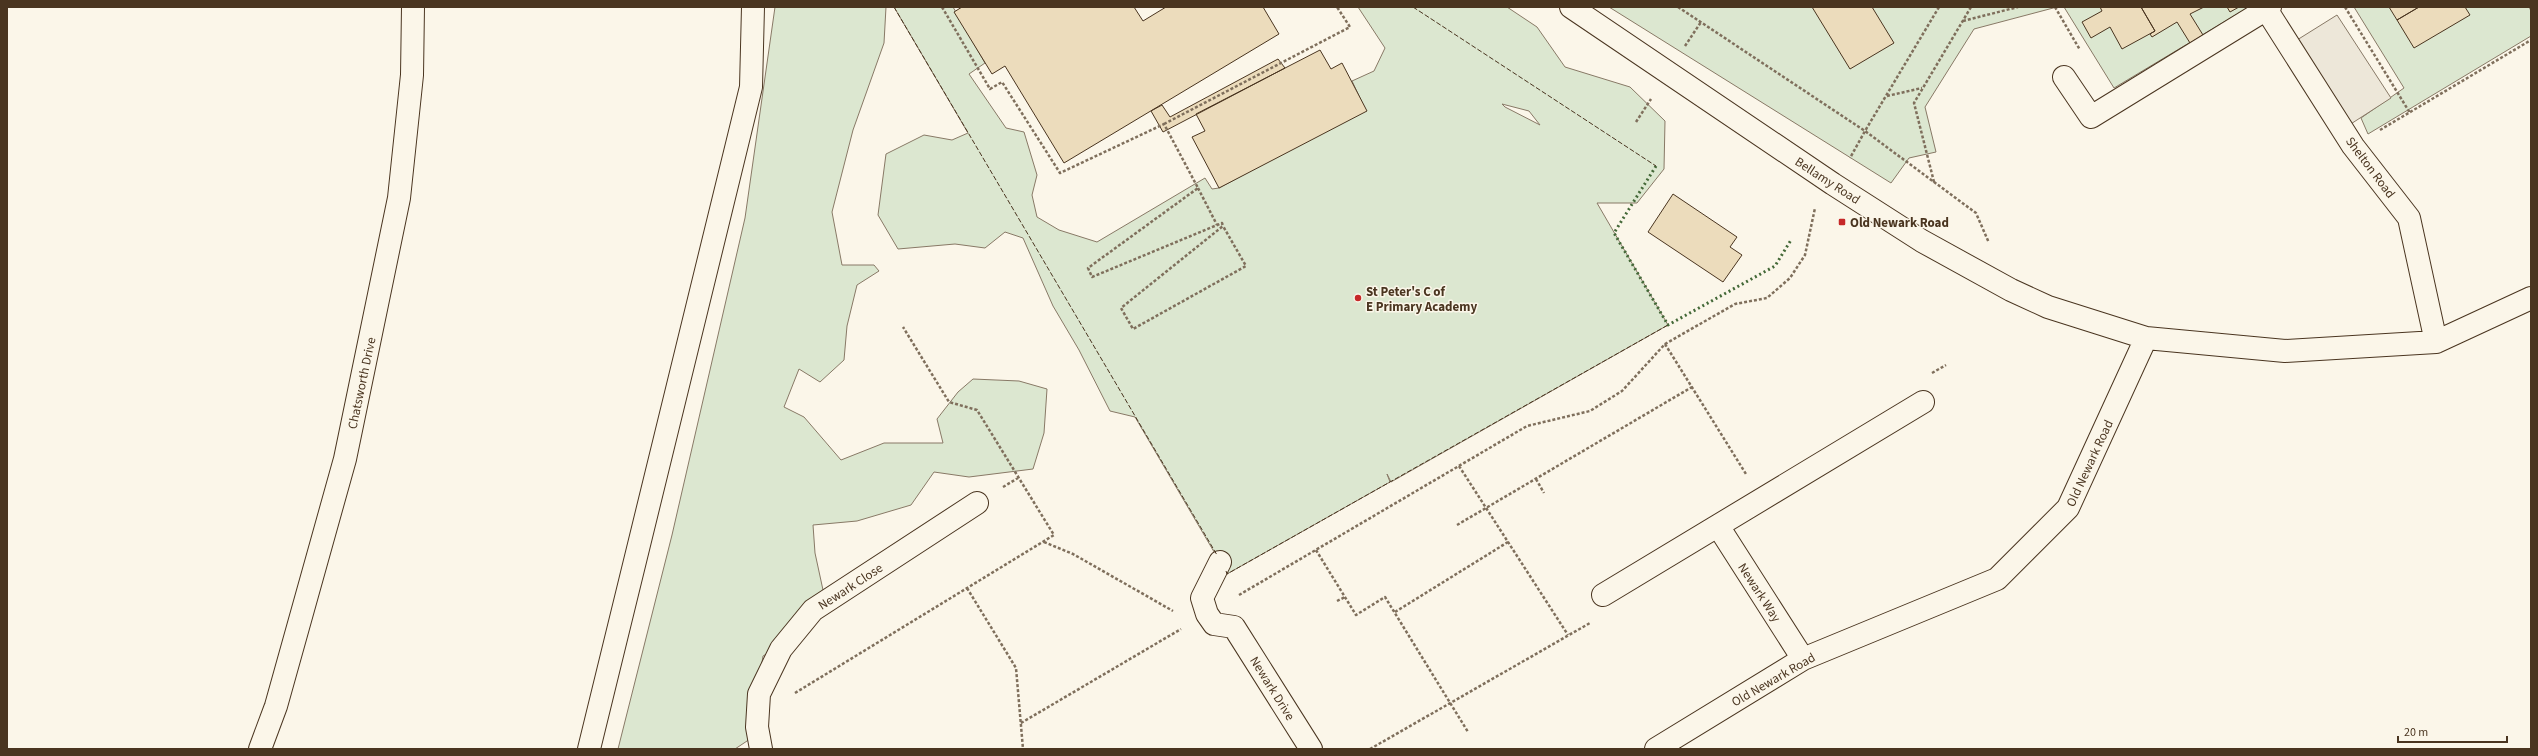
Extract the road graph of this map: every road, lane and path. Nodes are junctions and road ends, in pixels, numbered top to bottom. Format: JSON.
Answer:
{"nodes":[{"id":1,"x":413,"y":7,"type":"edge"},
{"id":2,"x":753,"y":7,"type":"edge"},
{"id":3,"x":942,"y":7,"type":"edge"},
{"id":4,"x":1337,"y":7,"type":"edge"},
{"id":5,"x":1571,"y":7,"type":"edge"},
{"id":6,"x":1678,"y":7,"type":"edge"},
{"id":7,"x":1940,"y":7,"type":"edge"},
{"id":8,"x":1971,"y":7,"type":"edge"},
{"id":9,"x":2018,"y":7,"type":"edge"},
{"id":10,"x":2345,"y":7,"type":"edge"},
{"id":11,"x":2268,"y":8,"type":"edge"},
{"id":12,"x":1963,"y":21,"type":"junction"},
{"id":13,"x":1701,"y":22,"type":"junction"},
{"id":14,"x":2531,"y":40,"type":"edge"},
{"id":15,"x":1683,"y":48,"type":"dead end"},
{"id":16,"x":2064,"y":76,"type":"dead end"},
{"id":17,"x":1922,"y":88,"type":"junction"},
{"id":18,"x":1887,"y":96,"type":"junction"},
{"id":19,"x":1651,"y":99,"type":"dead end"},
{"id":20,"x":2410,"y":113,"type":"junction"},
{"id":21,"x":1636,"y":122,"type":"dead end"},
{"id":22,"x":1164,"y":124,"type":"junction"},
{"id":23,"x":1865,"y":131,"type":"junction"},
{"id":24,"x":2353,"y":146,"type":"junction"},
{"id":25,"x":1934,"y":182,"type":"junction"},
{"id":26,"x":1833,"y":184,"type":"junction"},
{"id":27,"x":1198,"y":188,"type":"junction"},
{"id":28,"x":1218,"y":224,"type":"junction"},
{"id":29,"x":1223,"y":226,"type":"junction"},
{"id":30,"x":1992,"y":248,"type":"dead end"},
{"id":31,"x":2531,"y":298,"type":"edge"},
{"id":32,"x":2146,"y":338,"type":"junction"},
{"id":33,"x":2436,"y":342,"type":"junction"},
{"id":34,"x":1665,"y":344,"type":"junction"},
{"id":35,"x":1692,"y":387,"type":"junction"},
{"id":36,"x":1924,"y":402,"type":"dead end"},
{"id":37,"x":1459,"y":466,"type":"junction"},
{"id":38,"x":1536,"y":479,"type":"junction"},
{"id":39,"x":1544,"y":493,"type":"dead end"},
{"id":40,"x":1762,"y":500,"type":"junction"},
{"id":41,"x":977,"y":503,"type":"dead end"},
{"id":42,"x":1486,"y":508,"type":"junction"},
{"id":43,"x":1457,"y":525,"type":"dead end"},
{"id":44,"x":1718,"y":526,"type":"junction"},
{"id":45,"x":1043,"y":541,"type":"dead end"},
{"id":46,"x":1508,"y":542,"type":"junction"},
{"id":47,"x":1316,"y":550,"type":"junction"},
{"id":48,"x":1220,"y":562,"type":"dead end"},
{"id":49,"x":967,"y":588,"type":"dead end"},
{"id":50,"x":1603,"y":595,"type":"dead end"},
{"id":51,"x":1345,"y":597,"type":"junction"},
{"id":52,"x":1337,"y":602,"type":"dead end"},
{"id":53,"x":1395,"y":612,"type":"junction"},
{"id":54,"x":1200,"y":618,"type":"junction"},
{"id":55,"x":1593,"y":621,"type":"dead end"},
{"id":56,"x":1568,"y":636,"type":"junction"},
{"id":57,"x":1802,"y":658,"type":"junction"},
{"id":58,"x":1450,"y":703,"type":"junction"},
{"id":59,"x":1021,"y":723,"type":"junction"},
{"id":60,"x":1468,"y":732,"type":"dead end"},
{"id":61,"x":260,"y":749,"type":"edge"},
{"id":62,"x":589,"y":749,"type":"edge"},
{"id":63,"x":761,"y":749,"type":"edge"},
{"id":64,"x":1023,"y":749,"type":"edge"},
{"id":65,"x":1311,"y":749,"type":"edge"},
{"id":66,"x":1370,"y":749,"type":"edge"},
{"id":67,"x":1656,"y":749,"type":"edge"}],
"edges":[{"from":1,"to":61,"type":"street","name":"Chatsworth Drive"},
{"from":2,"to":62,"type":"street"},
{"from":3,"to":22,"type":"path"},
{"from":4,"to":22,"type":"path"},
{"from":5,"to":26,"type":"street","name":"Bellamy Road"},
{"from":6,"to":13,"type":"path"},
{"from":7,"to":18,"type":"path"},
{"from":8,"to":12,"type":"path"},
{"from":9,"to":12,"type":"path"},
{"from":10,"to":20,"type":"path"},
{"from":11,"to":16,"type":"street","name":"Shelton Road"},
{"from":11,"to":24,"type":"street","name":"Shelton Road"},
{"from":12,"to":17,"type":"path"},
{"from":13,"to":15,"type":"path"},
{"from":13,"to":23,"type":"path"},
{"from":14,"to":20,"type":"path"},
{"from":17,"to":18,"type":"path"},
{"from":17,"to":25,"type":"path"},
{"from":18,"to":23,"type":"path"},
{"from":19,"to":21,"type":"path"},
{"from":20,"to":24,"type":"path"},
{"from":22,"to":27,"type":"path"},
{"from":23,"to":25,"type":"path"},
{"from":23,"to":26,"type":"path"},
{"from":24,"to":33,"type":"street","name":"Shelton Road"},
{"from":25,"to":30,"type":"path"},
{"from":26,"to":32,"type":"street","name":"Bellamy Road"},
{"from":26,"to":34,"type":"path"},
{"from":27,"to":28,"type":"path"},
{"from":27,"to":28,"type":"path"},
{"from":28,"to":29,"type":"path"},
{"from":29,"to":29,"type":"path"},
{"from":31,"to":33,"type":"street"},
{"from":32,"to":33,"type":"street"},
{"from":32,"to":57,"type":"street","name":"Old Newark Road"},
{"from":34,"to":35,"type":"path"},
{"from":34,"to":37,"type":"path"},
{"from":35,"to":38,"type":"path"},
{"from":35,"to":40,"type":"path"},
{"from":36,"to":40,"type":"street"},
{"from":37,"to":42,"type":"path"},
{"from":37,"to":47,"type":"path"},
{"from":38,"to":39,"type":"path"},
{"from":38,"to":42,"type":"path"},
{"from":40,"to":44,"type":"street"},
{"from":41,"to":63,"type":"street","name":"Newark Close"},
{"from":42,"to":43,"type":"path"},
{"from":42,"to":46,"type":"path"},
{"from":44,"to":50,"type":"street"},
{"from":44,"to":57,"type":"street","name":"Newark Way"},
{"from":45,"to":54,"type":"path"},
{"from":46,"to":53,"type":"path"},
{"from":46,"to":56,"type":"path"},
{"from":47,"to":51,"type":"path"},
{"from":47,"to":54,"type":"path"},
{"from":48,"to":54,"type":"street"},
{"from":49,"to":59,"type":"path"},
{"from":51,"to":52,"type":"path"},
{"from":51,"to":53,"type":"path"},
{"from":53,"to":58,"type":"path"},
{"from":54,"to":59,"type":"path"},
{"from":54,"to":65,"type":"street","name":"Newark Drive"},
{"from":55,"to":56,"type":"path"},
{"from":56,"to":58,"type":"path"},
{"from":57,"to":67,"type":"street","name":"Old Newark Road"},
{"from":58,"to":60,"type":"path"},
{"from":58,"to":66,"type":"path"},
{"from":59,"to":64,"type":"path"}]}
